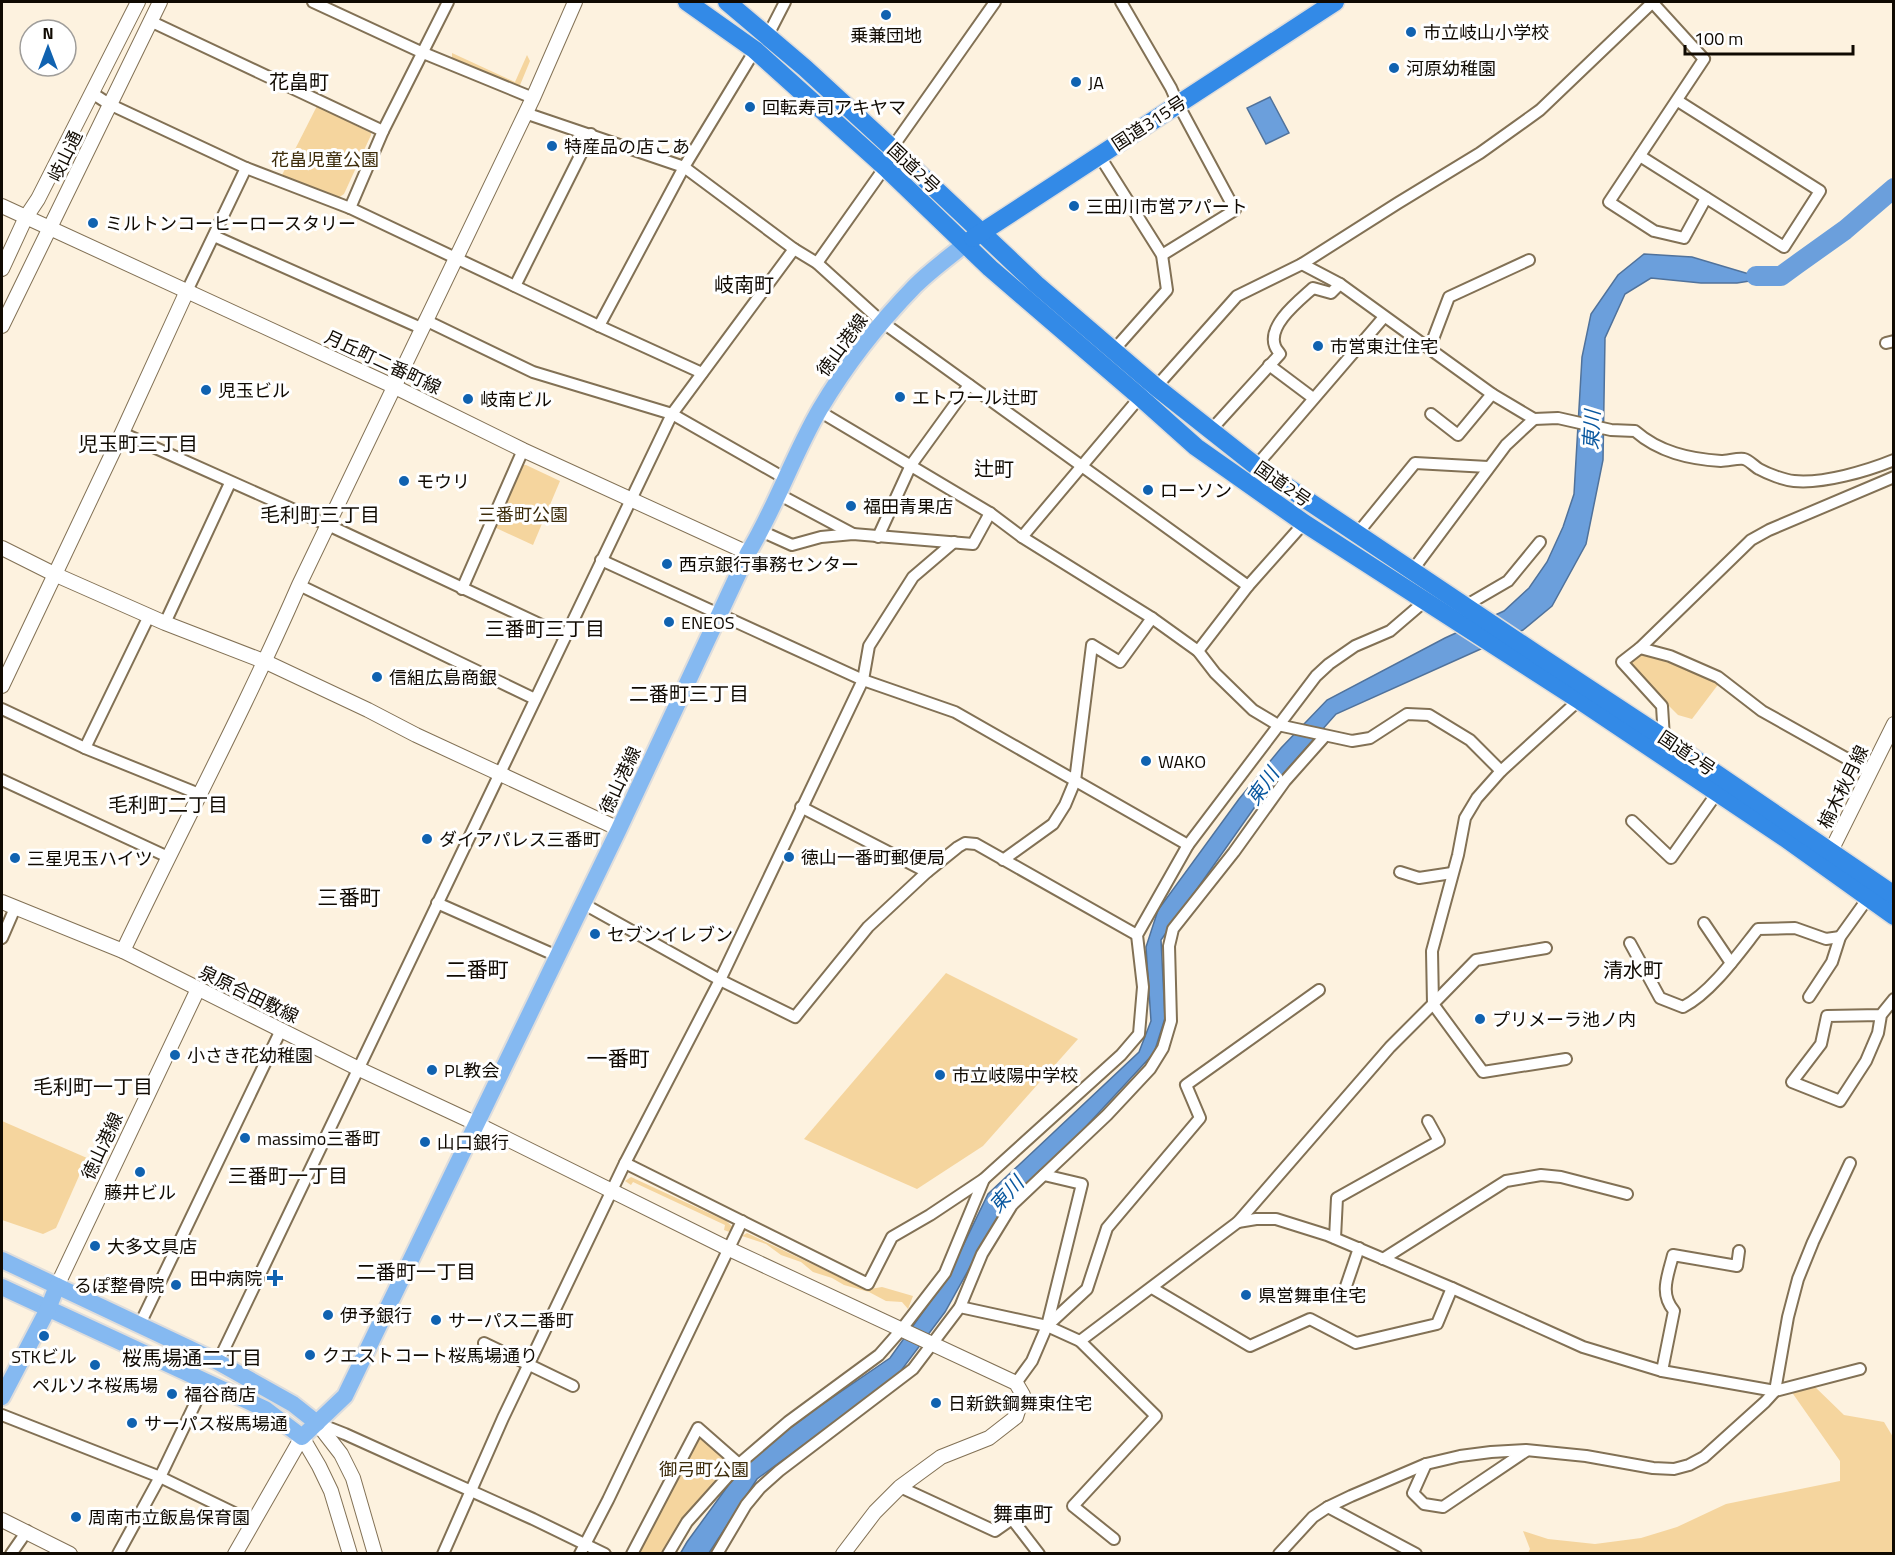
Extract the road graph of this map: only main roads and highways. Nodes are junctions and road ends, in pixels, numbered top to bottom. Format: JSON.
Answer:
{"nodes":[{"id":1,"x":687,"y":2,"type":"edge"},
{"id":2,"x":727,"y":2,"type":"edge"},
{"id":3,"x":1335,"y":2,"type":"edge"},
{"id":4,"x":761,"y":44,"type":"junction"},
{"id":5,"x":981,"y":231,"type":"junction"},
{"id":6,"x":964,"y":245,"type":"junction"},
{"id":7,"x":1457,"y":611,"type":"junction"},
{"id":8,"x":1529,"y":659,"type":"junction"},
{"id":9,"x":1828,"y":858,"type":"junction"},
{"id":10,"x":1893,"y":894,"type":"edge"},
{"id":11,"x":1893,"y":916,"type":"edge"},
{"id":12,"x":2,"y":1260,"type":"edge"},
{"id":13,"x":2,"y":1287,"type":"edge"},
{"id":14,"x":57,"y":1287,"type":"junction"},
{"id":15,"x":48,"y":1309,"type":"junction"},
{"id":16,"x":2,"y":1397,"type":"edge"},
{"id":17,"x":317,"y":1423,"type":"junction"}],
"edges":[{"from":1,"to":4,"type":"highway","name":"国道2号"},
{"from":2,"to":4,"type":"highway","name":"国道2号"},
{"from":3,"to":5,"type":"highway","name":"国道315号"},
{"from":4,"to":5,"type":"highway","name":"国道2号"},
{"from":4,"to":6,"type":"highway","name":"国道2号"},
{"from":5,"to":6,"type":"highway","name":"国道315号"},
{"from":5,"to":7,"type":"highway","name":"国道2号"},
{"from":6,"to":7,"type":"highway","name":"国道2号"},
{"from":6,"to":17,"type":"main road","name":"徳山港線"},
{"from":7,"to":8,"type":"highway","name":"国道2号"},
{"from":8,"to":9,"type":"highway","name":"国道2号"},
{"from":8,"to":9,"type":"highway","name":"国道2号"},
{"from":9,"to":10,"type":"highway","name":"国道2号"},
{"from":9,"to":11,"type":"highway","name":"国道2号"},
{"from":12,"to":14,"type":"main road"},
{"from":13,"to":15,"type":"main road"},
{"from":14,"to":15,"type":"main road","name":"徳山港線"},
{"from":14,"to":17,"type":"main road"},
{"from":15,"to":16,"type":"main road","name":"徳山港線"},
{"from":15,"to":17,"type":"main road","name":"徳山港線"}]}
